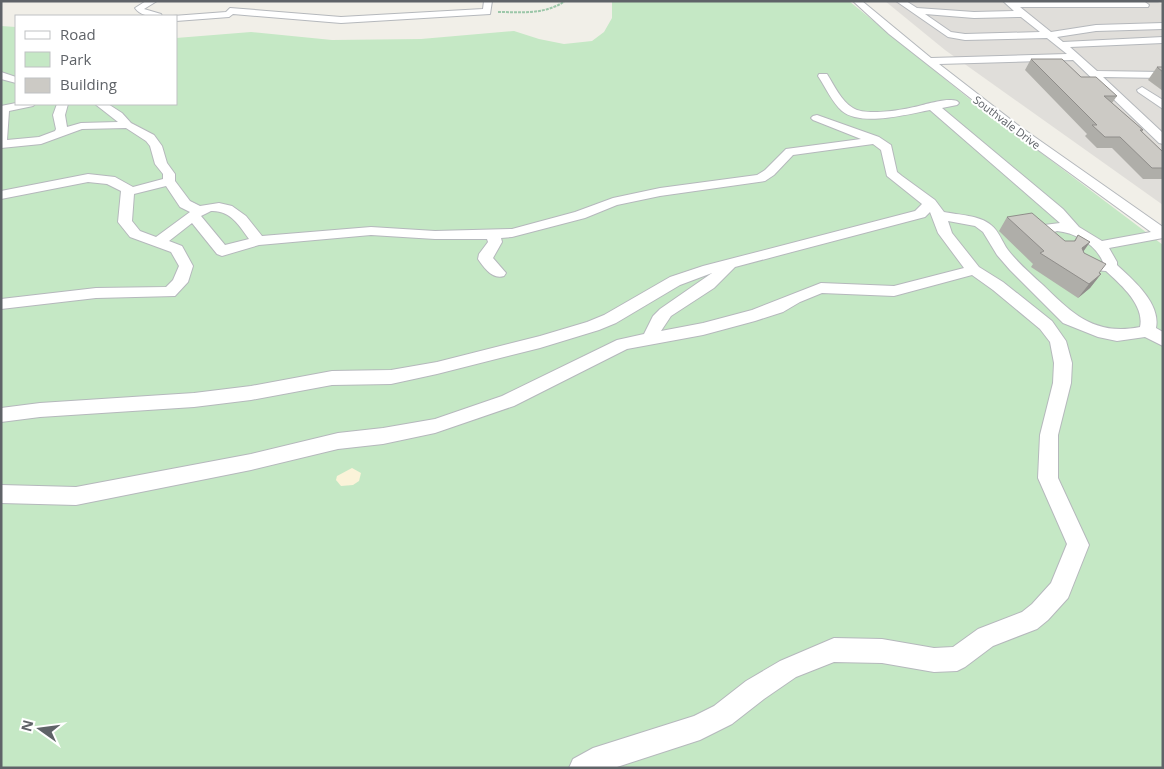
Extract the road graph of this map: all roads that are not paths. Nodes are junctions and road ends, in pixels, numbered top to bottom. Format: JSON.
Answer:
{"nodes":[{"id":1,"x":153,"y":1,"type":"edge"},
{"id":2,"x":240,"y":1,"type":"edge"},
{"id":3,"x":488,"y":1,"type":"edge"},
{"id":4,"x":857,"y":1,"type":"edge"},
{"id":5,"x":870,"y":1,"type":"edge"},
{"id":6,"x":900,"y":1,"type":"edge"},
{"id":7,"x":1008,"y":2,"type":"edge"},
{"id":8,"x":1050,"y":3,"type":"edge"},
{"id":9,"x":1100,"y":3,"type":"edge"},
{"id":10,"x":1145,"y":5,"type":"edge"},
{"id":11,"x":913,"y":11,"type":"junction"},
{"id":12,"x":1022,"y":14,"type":"junction"},
{"id":13,"x":155,"y":15,"type":"edge"},
{"id":14,"x":228,"y":16,"type":"junction"},
{"id":15,"x":178,"y":18,"type":"edge"},
{"id":16,"x":1072,"y":24,"type":"junction"},
{"id":17,"x":1019,"y":25,"type":"dead end"},
{"id":18,"x":1037,"y":25,"type":"junction"},
{"id":19,"x":936,"y":26,"type":"junction"},
{"id":20,"x":964,"y":26,"type":"dead end"},
{"id":21,"x":1134,"y":26,"type":"junction"},
{"id":22,"x":1163,"y":26,"type":"edge"},
{"id":23,"x":1051,"y":36,"type":"junction"},
{"id":24,"x":1163,"y":40,"type":"edge"},
{"id":25,"x":1061,"y":44,"type":"junction"},
{"id":26,"x":1076,"y":57,"type":"junction"},
{"id":27,"x":934,"y":60,"type":"junction"},
{"id":28,"x":1094,"y":74,"type":"junction"},
{"id":29,"x":1,"y":75,"type":"edge"},
{"id":30,"x":1163,"y":75,"type":"edge"},
{"id":31,"x":823,"y":76,"type":"dead end"},
{"id":32,"x":15,"y":80,"type":"edge"},
{"id":33,"x":1142,"y":90,"type":"dead end"},
{"id":34,"x":953,"y":103,"type":"dead end"},
{"id":35,"x":24,"y":105,"type":"edge"},
{"id":36,"x":62,"y":105,"type":"edge"},
{"id":37,"x":103,"y":105,"type":"edge"},
{"id":38,"x":932,"y":106,"type":"junction"},
{"id":39,"x":1163,"y":106,"type":"edge"},
{"id":40,"x":817,"y":118,"type":"dead end"},
{"id":41,"x":127,"y":125,"type":"junction"},
{"id":42,"x":59,"y":134,"type":"junction"},
{"id":43,"x":875,"y":140,"type":"junction"},
{"id":44,"x":1163,"y":140,"type":"edge"},
{"id":45,"x":1,"y":143,"type":"edge"},
{"id":46,"x":169,"y":182,"type":"junction"},
{"id":47,"x":128,"y":192,"type":"junction"},
{"id":48,"x":1,"y":195,"type":"edge"},
{"id":49,"x":934,"y":209,"type":"junction"},
{"id":50,"x":196,"y":213,"type":"junction"},
{"id":51,"x":1161,"y":229,"type":"edge"},
{"id":52,"x":1074,"y":230,"type":"junction"},
{"id":53,"x":492,"y":235,"type":"junction"},
{"id":54,"x":258,"y":241,"type":"junction"},
{"id":55,"x":157,"y":243,"type":"junction"},
{"id":56,"x":1095,"y":243,"type":"junction"},
{"id":57,"x":1060,"y":250,"type":"edge"},
{"id":58,"x":731,"y":263,"type":"junction"},
{"id":59,"x":1085,"y":264,"type":"edge"},
{"id":60,"x":1108,"y":266,"type":"junction"},
{"id":61,"x":974,"y":270,"type":"junction"},
{"id":62,"x":499,"y":273,"type":"dead end"},
{"id":63,"x":1,"y":304,"type":"edge"},
{"id":64,"x":1070,"y":319,"type":"junction"},
{"id":65,"x":1046,"y":325,"type":"junction"},
{"id":66,"x":593,"y":326,"type":"junction"},
{"id":67,"x":1147,"y":331,"type":"junction"},
{"id":68,"x":651,"y":338,"type":"junction"},
{"id":69,"x":1163,"y":340,"type":"edge"},
{"id":70,"x":616,"y":348,"type":"junction"},
{"id":71,"x":1,"y":415,"type":"edge"},
{"id":72,"x":1,"y":494,"type":"edge"},
{"id":73,"x":582,"y":768,"type":"edge"}],
"edges":[{"from":1,"to":13,"type":"street"},
{"from":2,"to":14,"type":"street"},
{"from":3,"to":14,"type":"street"},
{"from":4,"to":27,"type":"street","name":"Southvale Drive"},
{"from":5,"to":27,"type":"street","name":"Southvale Drive"},
{"from":6,"to":11,"type":"street"},
{"from":7,"to":8,"type":"street"},
{"from":7,"to":12,"type":"street"},
{"from":8,"to":9,"type":"street"},
{"from":8,"to":16,"type":"street"},
{"from":9,"to":10,"type":"street"},
{"from":9,"to":21,"type":"street"},
{"from":11,"to":12,"type":"street"},
{"from":11,"to":19,"type":"street"},
{"from":12,"to":18,"type":"street"},
{"from":14,"to":15,"type":"street"},
{"from":16,"to":21,"type":"street"},
{"from":16,"to":23,"type":"street"},
{"from":17,"to":18,"type":"street"},
{"from":18,"to":23,"type":"street"},
{"from":19,"to":20,"type":"street"},
{"from":19,"to":23,"type":"street"},
{"from":21,"to":22,"type":"street"},
{"from":23,"to":25,"type":"street"},
{"from":24,"to":25,"type":"street"},
{"from":25,"to":26,"type":"street"},
{"from":26,"to":27,"type":"street"},
{"from":26,"to":28,"type":"street"},
{"from":27,"to":51,"type":"street","name":"Southvale Drive"},
{"from":28,"to":30,"type":"street"},
{"from":28,"to":44,"type":"street"},
{"from":29,"to":32,"type":"street"},
{"from":31,"to":38,"type":"street"},
{"from":33,"to":39,"type":"street"},
{"from":34,"to":38,"type":"street"},
{"from":35,"to":45,"type":"street"},
{"from":36,"to":42,"type":"street"},
{"from":37,"to":41,"type":"street"},
{"from":38,"to":52,"type":"street"},
{"from":40,"to":43,"type":"street"},
{"from":41,"to":42,"type":"street"},
{"from":41,"to":46,"type":"street"},
{"from":42,"to":45,"type":"street"},
{"from":43,"to":49,"type":"street"},
{"from":43,"to":53,"type":"street"},
{"from":46,"to":47,"type":"street"},
{"from":46,"to":50,"type":"street"},
{"from":47,"to":48,"type":"street"},
{"from":47,"to":55,"type":"street"},
{"from":49,"to":58,"type":"street"},
{"from":49,"to":61,"type":"street"},
{"from":49,"to":64,"type":"street"},
{"from":50,"to":54,"type":"street"},
{"from":50,"to":54,"type":"street"},
{"from":50,"to":55,"type":"street"},
{"from":51,"to":56,"type":"street"},
{"from":52,"to":56,"type":"street"},
{"from":52,"to":57,"type":"street"},
{"from":53,"to":54,"type":"street"},
{"from":53,"to":62,"type":"street"},
{"from":55,"to":63,"type":"street"},
{"from":56,"to":60,"type":"street"},
{"from":58,"to":66,"type":"street"},
{"from":58,"to":68,"type":"street"},
{"from":59,"to":60,"type":"street"},
{"from":60,"to":67,"type":"street"},
{"from":61,"to":65,"type":"street"},
{"from":61,"to":68,"type":"street"},
{"from":64,"to":65,"type":"street"},
{"from":64,"to":67,"type":"street"},
{"from":65,"to":73,"type":"street"},
{"from":66,"to":70,"type":"street"},
{"from":66,"to":71,"type":"street"},
{"from":67,"to":69,"type":"street"},
{"from":68,"to":70,"type":"street"},
{"from":70,"to":72,"type":"street"}]}
